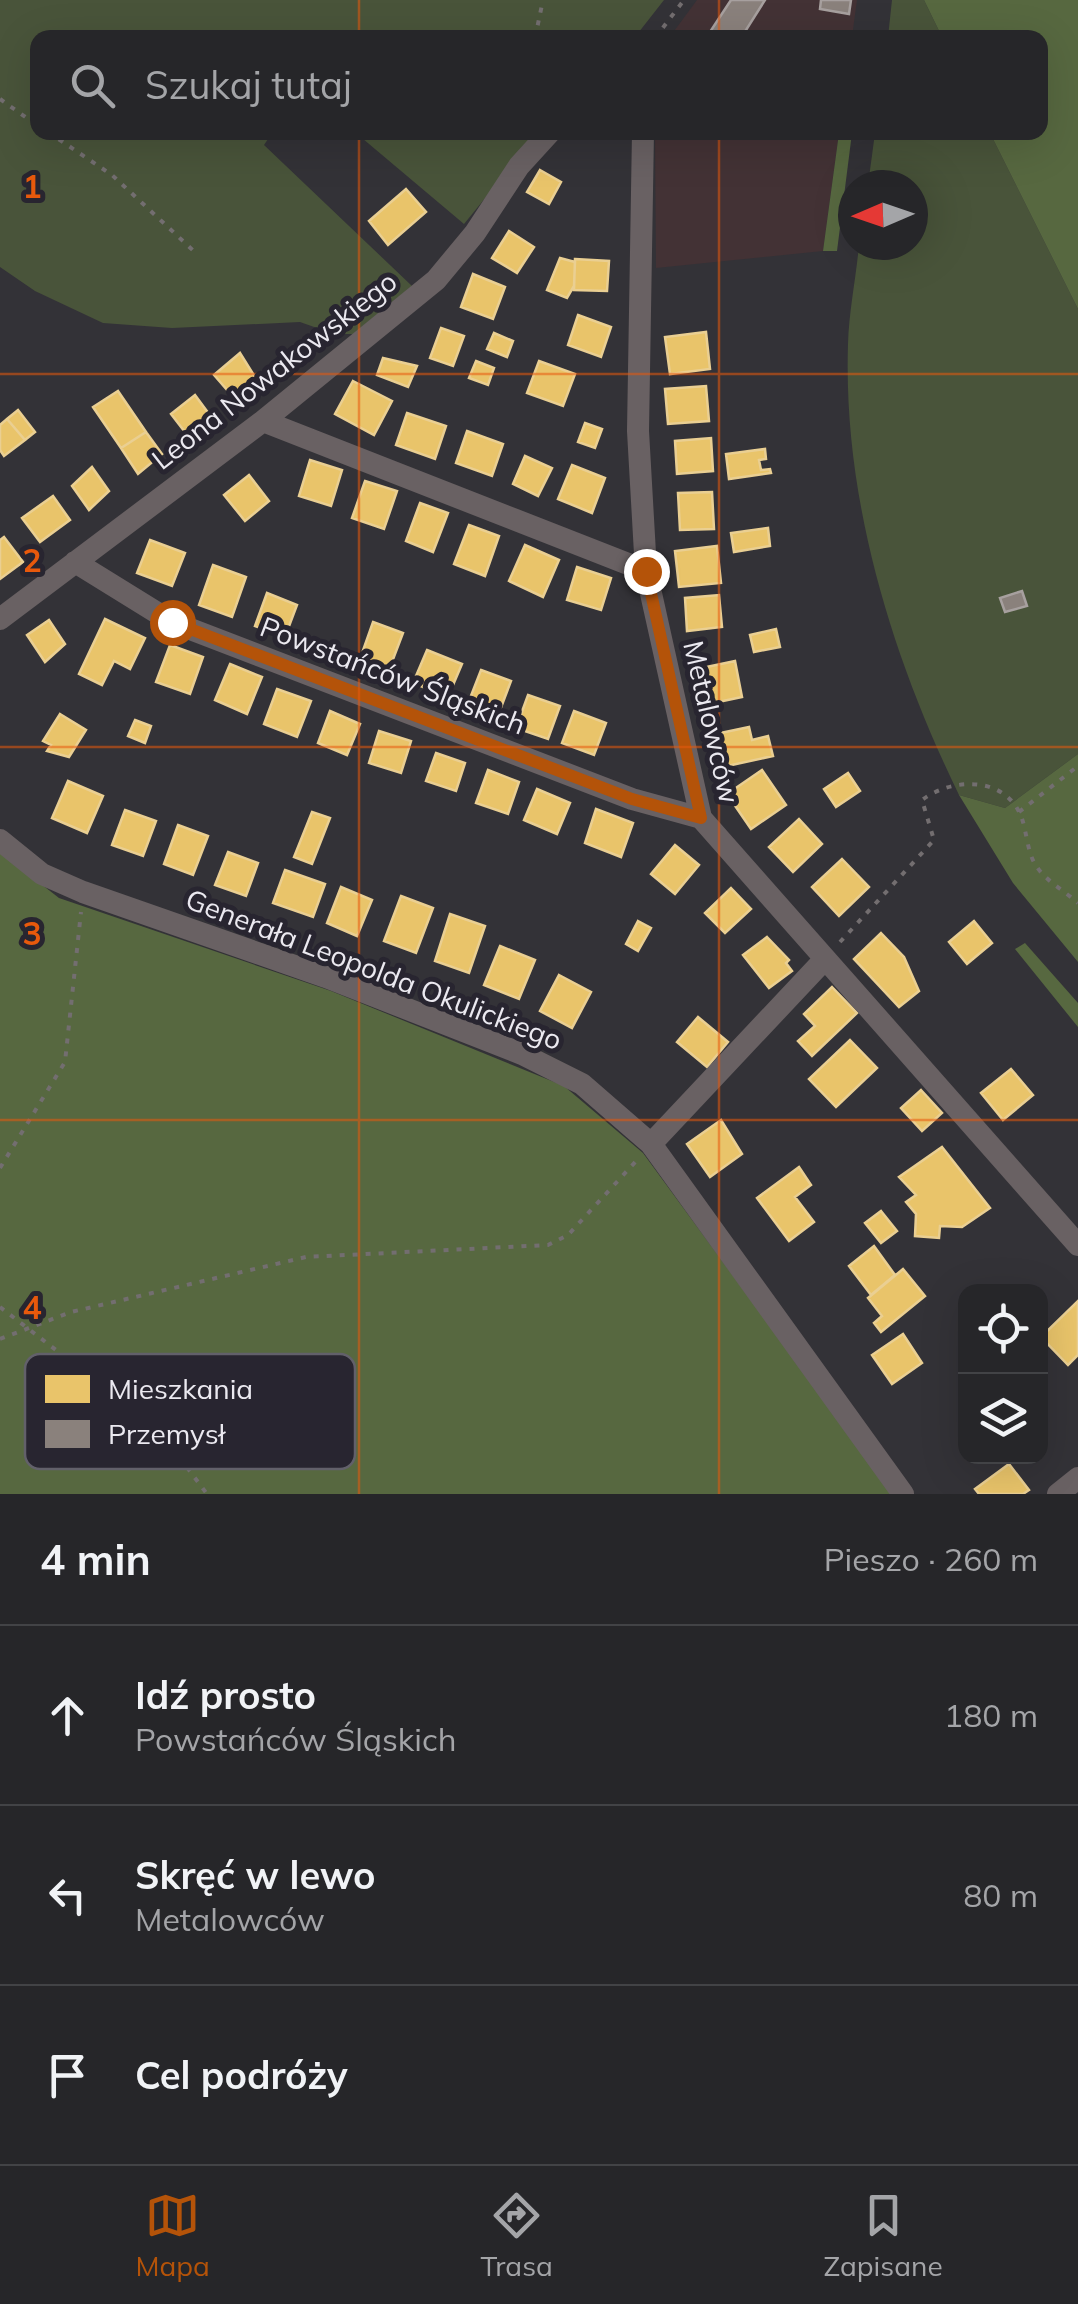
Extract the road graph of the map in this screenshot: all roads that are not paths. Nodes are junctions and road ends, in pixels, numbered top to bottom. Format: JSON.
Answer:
{"nodes":[{"id":1,"x":543,"y":140,"type":"edge"},
{"id":2,"x":643,"y":140,"type":"edge"},
{"id":3,"x":263,"y":421,"type":"junction"},
{"id":4,"x":75,"y":562,"type":"junction"},
{"id":5,"x":646,"y":571,"type":"junction"},
{"id":6,"x":0,"y":619,"type":"edge"},
{"id":7,"x":701,"y":818,"type":"junction"},
{"id":8,"x":0,"y":840,"type":"edge"},
{"id":9,"x":824,"y":960,"type":"junction"},
{"id":10,"x":651,"y":1144,"type":"junction"},
{"id":11,"x":1078,"y":1245,"type":"edge"},
{"id":12,"x":1078,"y":1478,"type":"edge"},
{"id":13,"x":903,"y":1494,"type":"edge"},
{"id":14,"x":1058,"y":1494,"type":"edge"}],
"edges":[{"from":1,"to":3,"type":"street","name":"Leona Nowakowskiego"},
{"from":2,"to":5,"type":"street","name":"Metalowców"},
{"from":3,"to":4,"type":"street","name":"Leona Nowakowskiego"},
{"from":3,"to":5,"type":"street"},
{"from":4,"to":6,"type":"street","name":"Leona Nowakowskiego"},
{"from":4,"to":7,"type":"street","name":"Powstańców Śląskich"},
{"from":5,"to":7,"type":"street","name":"Metalowców"},
{"from":7,"to":9,"type":"street","name":"Metalowców"},
{"from":8,"to":10,"type":"street","name":"Generała Leopolda Okulickiego"},
{"from":9,"to":10,"type":"street"},
{"from":9,"to":11,"type":"street","name":"Metalowców"},
{"from":10,"to":13,"type":"street","name":"Generała Leopolda Okulickiego"},
{"from":12,"to":14,"type":"street"}]}
